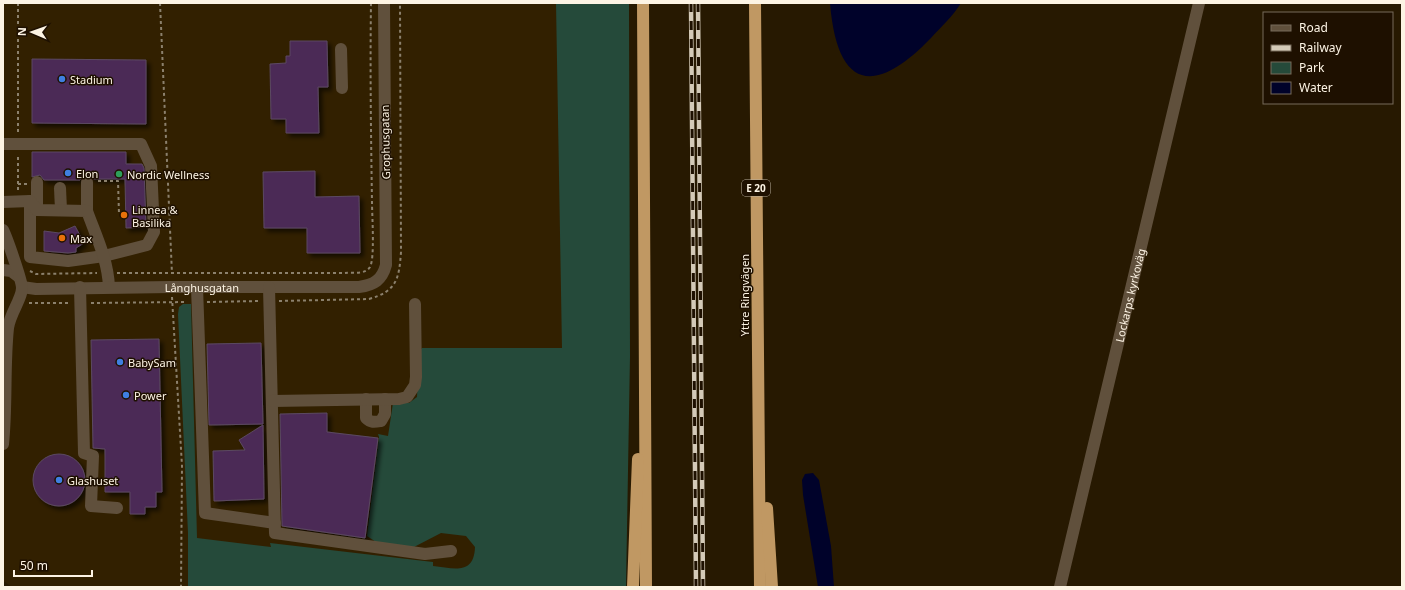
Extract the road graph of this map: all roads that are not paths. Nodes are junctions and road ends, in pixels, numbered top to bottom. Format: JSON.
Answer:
{"nodes":[{"id":1,"x":384,"y":3,"type":"edge"},
{"id":2,"x":643,"y":3,"type":"edge"},
{"id":3,"x":755,"y":3,"type":"edge"},
{"id":4,"x":1199,"y":3,"type":"edge"},
{"id":5,"x":341,"y":49,"type":"dead end"},
{"id":6,"x":342,"y":88,"type":"dead end"},
{"id":7,"x":3,"y":144,"type":"edge"},
{"id":8,"x":37,"y":182,"type":"dead end"},
{"id":9,"x":87,"y":182,"type":"dead end"},
{"id":10,"x":60,"y":188,"type":"dead end"},
{"id":11,"x":3,"y":202,"type":"edge"},
{"id":12,"x":34,"y":206,"type":"junction"},
{"id":13,"x":61,"y":210,"type":"junction"},
{"id":14,"x":87,"y":211,"type":"junction"},
{"id":15,"x":3,"y":222,"type":"edge"},
{"id":16,"x":3,"y":231,"type":"edge"},
{"id":17,"x":104,"y":256,"type":"junction"},
{"id":18,"x":3,"y":270,"type":"edge"},
{"id":19,"x":645,"y":272,"type":"junction"},
{"id":20,"x":380,"y":280,"type":"joint"},
{"id":21,"x":21,"y":282,"type":"junction"},
{"id":22,"x":109,"y":287,"type":"junction"},
{"id":23,"x":197,"y":287,"type":"junction"},
{"id":24,"x":269,"y":287,"type":"junction"},
{"id":25,"x":80,"y":288,"type":"junction"},
{"id":26,"x":16,"y":303,"type":"junction"},
{"id":27,"x":415,"y":304,"type":"dead end"},
{"id":28,"x":3,"y":307,"type":"edge"},
{"id":29,"x":758,"y":374,"type":"junction"},
{"id":30,"x":366,"y":399,"type":"junction"},
{"id":31,"x":385,"y":399,"type":"junction"},
{"id":32,"x":272,"y":401,"type":"junction"},
{"id":33,"x":3,"y":444,"type":"edge"},
{"id":34,"x":117,"y":508,"type":"dead end"},
{"id":35,"x":275,"y":523,"type":"junction"},
{"id":36,"x":451,"y":551,"type":"dead end"},
{"id":37,"x":633,"y":587,"type":"edge"},
{"id":38,"x":646,"y":587,"type":"edge"},
{"id":39,"x":760,"y":587,"type":"edge"},
{"id":40,"x":772,"y":587,"type":"edge"},
{"id":41,"x":1060,"y":587,"type":"edge"}],
"edges":[{"from":1,"to":20,"type":"street","name":"Grophusgatan"},
{"from":2,"to":19,"type":"highway"},
{"from":3,"to":29,"type":"highway","name":"Yttre Ringvägen","number":"E 20"},
{"from":4,"to":41,"type":"street","name":"Lockarps kyrkoväg"},
{"from":5,"to":6,"type":"street"},
{"from":7,"to":17,"type":"street"},
{"from":8,"to":12,"type":"street"},
{"from":9,"to":14,"type":"street"},
{"from":10,"to":13,"type":"street"},
{"from":11,"to":12,"type":"street"},
{"from":12,"to":13,"type":"street"},
{"from":12,"to":17,"type":"street"},
{"from":13,"to":14,"type":"street"},
{"from":14,"to":17,"type":"street"},
{"from":15,"to":16,"type":"street"},
{"from":16,"to":21,"type":"street"},
{"from":17,"to":22,"type":"street"},
{"from":18,"to":21,"type":"street"},
{"from":19,"to":37,"type":"highway"},
{"from":19,"to":38,"type":"highway"},
{"from":20,"to":24,"type":"street","name":"Långhusgatan"},
{"from":21,"to":25,"type":"street","name":"Långhusgatan"},
{"from":21,"to":26,"type":"street"},
{"from":22,"to":23,"type":"street","name":"Långhusgatan"},
{"from":22,"to":25,"type":"street","name":"Långhusgatan"},
{"from":23,"to":24,"type":"street","name":"Långhusgatan"},
{"from":23,"to":35,"type":"street"},
{"from":24,"to":32,"type":"street"},
{"from":25,"to":34,"type":"street"},
{"from":26,"to":28,"type":"street"},
{"from":26,"to":33,"type":"street"},
{"from":27,"to":31,"type":"street"},
{"from":29,"to":39,"type":"highway","name":"Yttre Ringvägen","number":"E 20"},
{"from":29,"to":40,"type":"highway"},
{"from":30,"to":31,"type":"street"},
{"from":30,"to":31,"type":"street"},
{"from":30,"to":32,"type":"street"},
{"from":32,"to":35,"type":"street"},
{"from":35,"to":36,"type":"street"}]}
